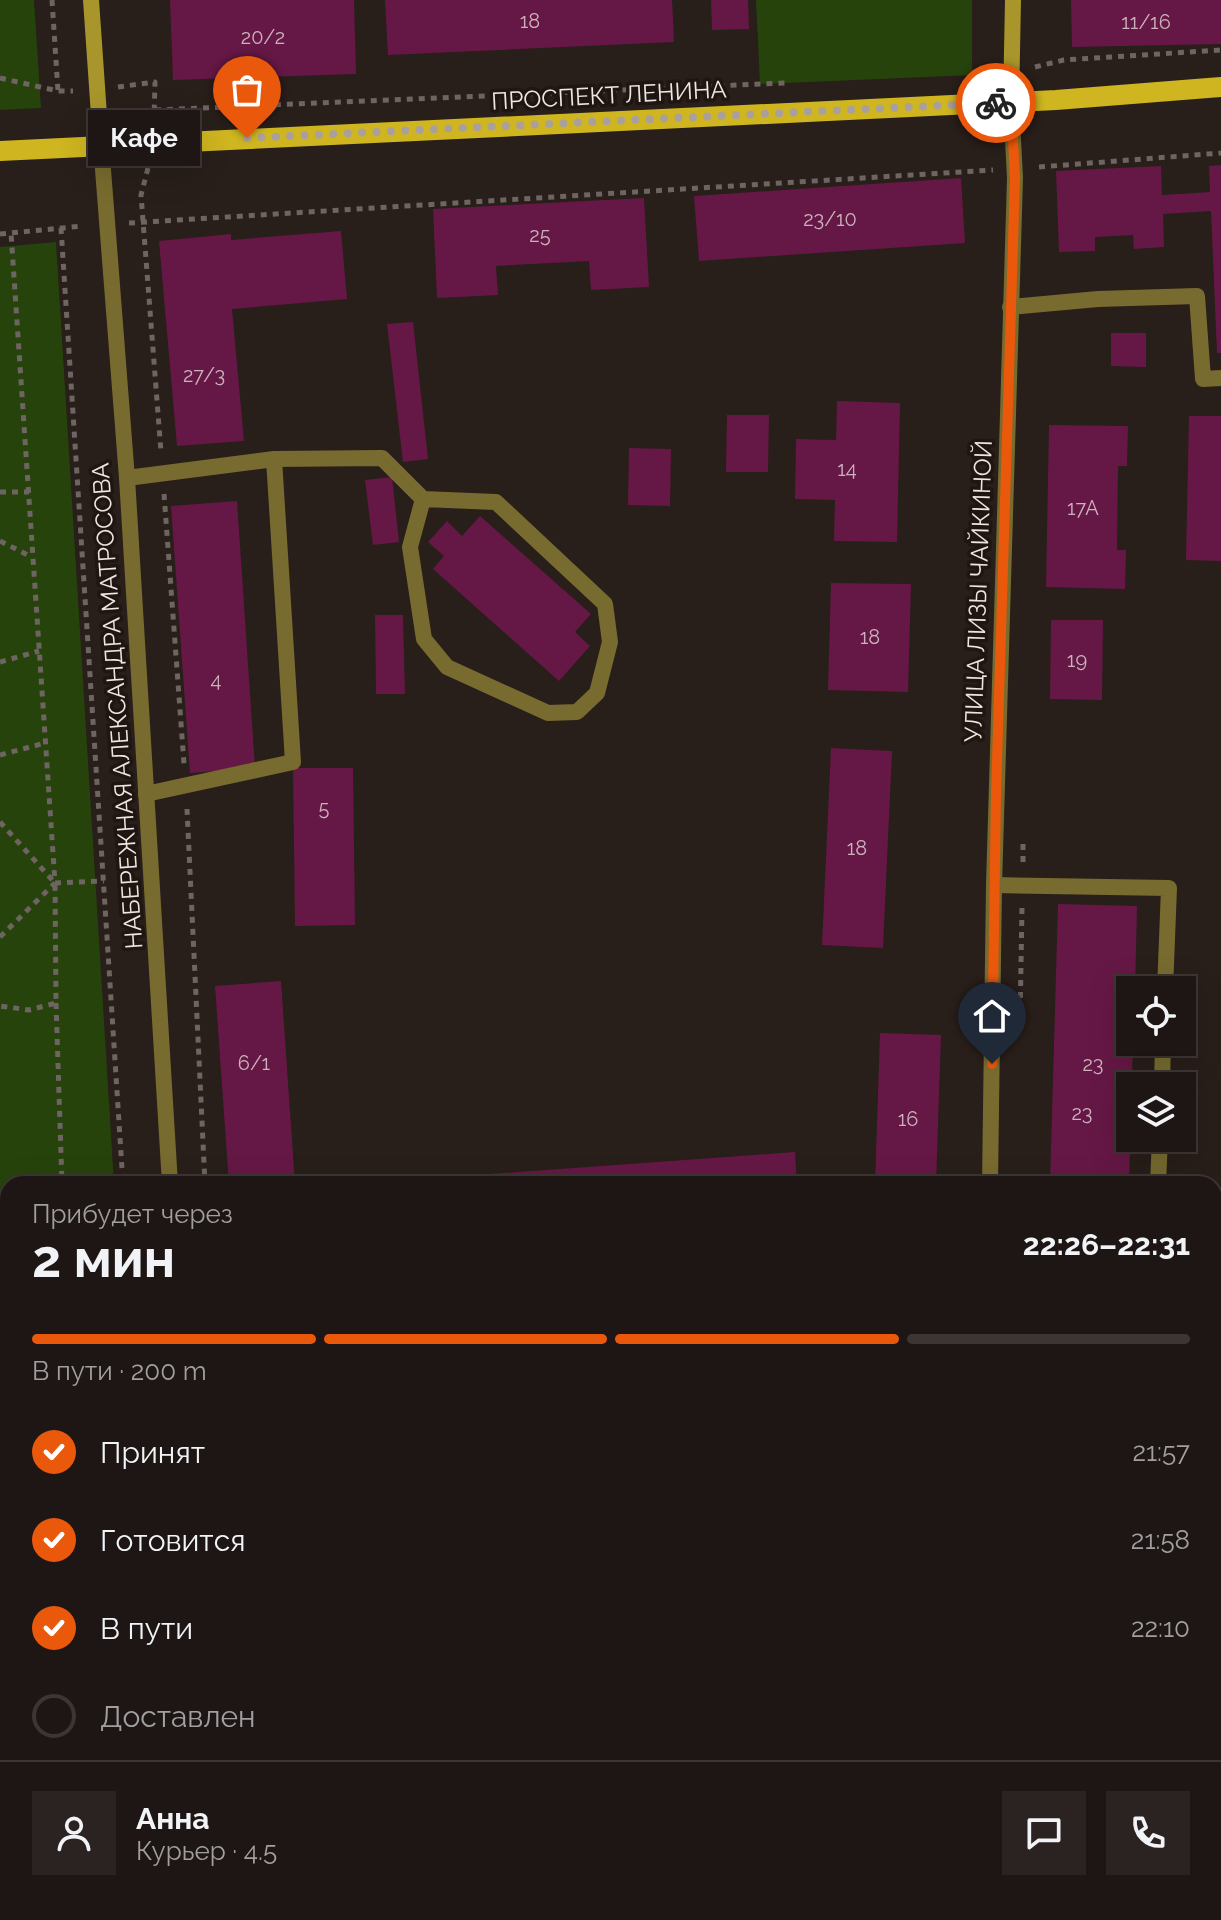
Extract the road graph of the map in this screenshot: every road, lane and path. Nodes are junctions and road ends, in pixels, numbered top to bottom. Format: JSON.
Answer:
{"nodes":[{"id":1,"x":52,"y":0,"type":"edge"},
{"id":2,"x":91,"y":0,"type":"edge"},
{"id":3,"x":1013,"y":0,"type":"edge"},
{"id":4,"x":1221,"y":50,"type":"edge"},
{"id":5,"x":1064,"y":60,"type":"dead end"},
{"id":6,"x":0,"y":78,"type":"edge"},
{"id":7,"x":799,"y":83,"type":"dead end"},
{"id":8,"x":1221,"y":87,"type":"edge"},
{"id":9,"x":1011,"y":102,"type":"junction"},
{"id":10,"x":155,"y":110,"type":"dead end"},
{"id":11,"x":154,"y":143,"type":"junction"},
{"id":12,"x":101,"y":144,"type":"junction"},
{"id":13,"x":0,"y":151,"type":"edge"},
{"id":14,"x":1221,"y":153,"type":"edge"},
{"id":15,"x":1015,"y":169,"type":"junction"},
{"id":16,"x":143,"y":222,"type":"junction"},
{"id":17,"x":107,"y":224,"type":"junction"},
{"id":18,"x":61,"y":228,"type":"junction"},
{"id":19,"x":11,"y":233,"type":"junction"},
{"id":20,"x":0,"y":234,"type":"edge"},
{"id":21,"x":1010,"y":307,"type":"junction"},
{"id":22,"x":1221,"y":378,"type":"edge"},
{"id":23,"x":274,"y":459,"type":"junction"},
{"id":24,"x":162,"y":474,"type":"junction"},
{"id":25,"x":127,"y":478,"type":"junction"},
{"id":26,"x":0,"y":492,"type":"edge"},
{"id":27,"x":29,"y":492,"type":"junction"},
{"id":28,"x":423,"y":499,"type":"junction"},
{"id":29,"x":0,"y":541,"type":"edge"},
{"id":30,"x":33,"y":557,"type":"junction"},
{"id":31,"x":39,"y":651,"type":"junction"},
{"id":32,"x":0,"y":662,"type":"edge"},
{"id":33,"x":45,"y":743,"type":"junction"},
{"id":34,"x":0,"y":755,"type":"edge"},
{"id":35,"x":186,"y":785,"type":"junction"},
{"id":36,"x":146,"y":794,"type":"junction"},
{"id":37,"x":0,"y":822,"type":"edge"},
{"id":38,"x":104,"y":881,"type":"junction"},
{"id":39,"x":55,"y":883,"type":"junction"},
{"id":40,"x":994,"y":885,"type":"junction"},
{"id":41,"x":0,"y":937,"type":"edge"},
{"id":42,"x":1166,"y":976,"type":"edge"},
{"id":43,"x":56,"y":1003,"type":"junction"},
{"id":44,"x":0,"y":1006,"type":"edge"},
{"id":45,"x":1159,"y":1152,"type":"edge"},
{"id":46,"x":62,"y":1176,"type":"edge"},
{"id":47,"x":122,"y":1176,"type":"edge"},
{"id":48,"x":170,"y":1176,"type":"edge"},
{"id":49,"x":205,"y":1176,"type":"edge"},
{"id":50,"x":990,"y":1176,"type":"edge"},
{"id":51,"x":1158,"y":1176,"type":"edge"}],
"edges":[{"from":1,"to":6,"type":"path"},
{"from":2,"to":12,"type":"street","name":"НАБЕРЕЖНАЯ АЛЕКСАНДРА МАТРОСОВА"},
{"from":3,"to":9,"type":"street","name":"УЛИЦА ЛИЗЫ ЧАЙКИНОЙ"},
{"from":4,"to":5,"type":"path"},
{"from":7,"to":10,"type":"path"},
{"from":8,"to":9,"type":"main road","name":"ПРОСПЕКТ ЛЕНИНА"},
{"from":9,"to":11,"type":"main road","name":"ПРОСПЕКТ ЛЕНИНА"},
{"from":9,"to":15,"type":"street","name":"УЛИЦА ЛИЗЫ ЧАЙКИНОЙ"},
{"from":11,"to":12,"type":"main road","name":"ПРОСПЕКТ ЛЕНИНА"},
{"from":11,"to":16,"type":"path"},
{"from":12,"to":13,"type":"main road","name":"ПРОСПЕКТ ЛЕНИНА"},
{"from":12,"to":17,"type":"street","name":"НАБЕРЕЖНАЯ АЛЕКСАНДРА МАТРОСОВА"},
{"from":14,"to":15,"type":"path"},
{"from":15,"to":16,"type":"path"},
{"from":15,"to":21,"type":"street","name":"УЛИЦА ЛИЗЫ ЧАЙКИНОЙ"},
{"from":16,"to":17,"type":"path"},
{"from":16,"to":24,"type":"path"},
{"from":17,"to":18,"type":"path"},
{"from":17,"to":25,"type":"street","name":"НАБЕРЕЖНАЯ АЛЕКСАНДРА МАТРОСОВА"},
{"from":18,"to":19,"type":"path"},
{"from":18,"to":38,"type":"path"},
{"from":19,"to":20,"type":"path"},
{"from":19,"to":27,"type":"path"},
{"from":21,"to":22,"type":"street"},
{"from":21,"to":40,"type":"street","name":"УЛИЦА ЛИЗЫ ЧАЙКИНОЙ"},
{"from":23,"to":24,"type":"street"},
{"from":23,"to":28,"type":"street"},
{"from":23,"to":35,"type":"street"},
{"from":24,"to":25,"type":"street"},
{"from":24,"to":35,"type":"path"},
{"from":25,"to":36,"type":"street","name":"НАБЕРЕЖНАЯ АЛЕКСАНДРА МАТРОСОВА"},
{"from":26,"to":27,"type":"path"},
{"from":27,"to":30,"type":"path"},
{"from":28,"to":28,"type":"street"},
{"from":29,"to":30,"type":"path"},
{"from":30,"to":31,"type":"path"},
{"from":31,"to":32,"type":"path"},
{"from":31,"to":33,"type":"path"},
{"from":33,"to":34,"type":"path"},
{"from":33,"to":39,"type":"path"},
{"from":35,"to":36,"type":"street"},
{"from":35,"to":49,"type":"path"},
{"from":36,"to":48,"type":"street","name":"НАБЕРЕЖНАЯ АЛЕКСАНДРА МАТРОСОВА"},
{"from":37,"to":39,"type":"path"},
{"from":38,"to":39,"type":"path"},
{"from":38,"to":47,"type":"path"},
{"from":39,"to":41,"type":"path"},
{"from":39,"to":43,"type":"path"},
{"from":40,"to":42,"type":"street"},
{"from":40,"to":50,"type":"street","name":"УЛИЦА ЛИЗЫ ЧАЙКИНОЙ"},
{"from":43,"to":44,"type":"path"},
{"from":43,"to":46,"type":"path"},
{"from":45,"to":51,"type":"street"}]}
